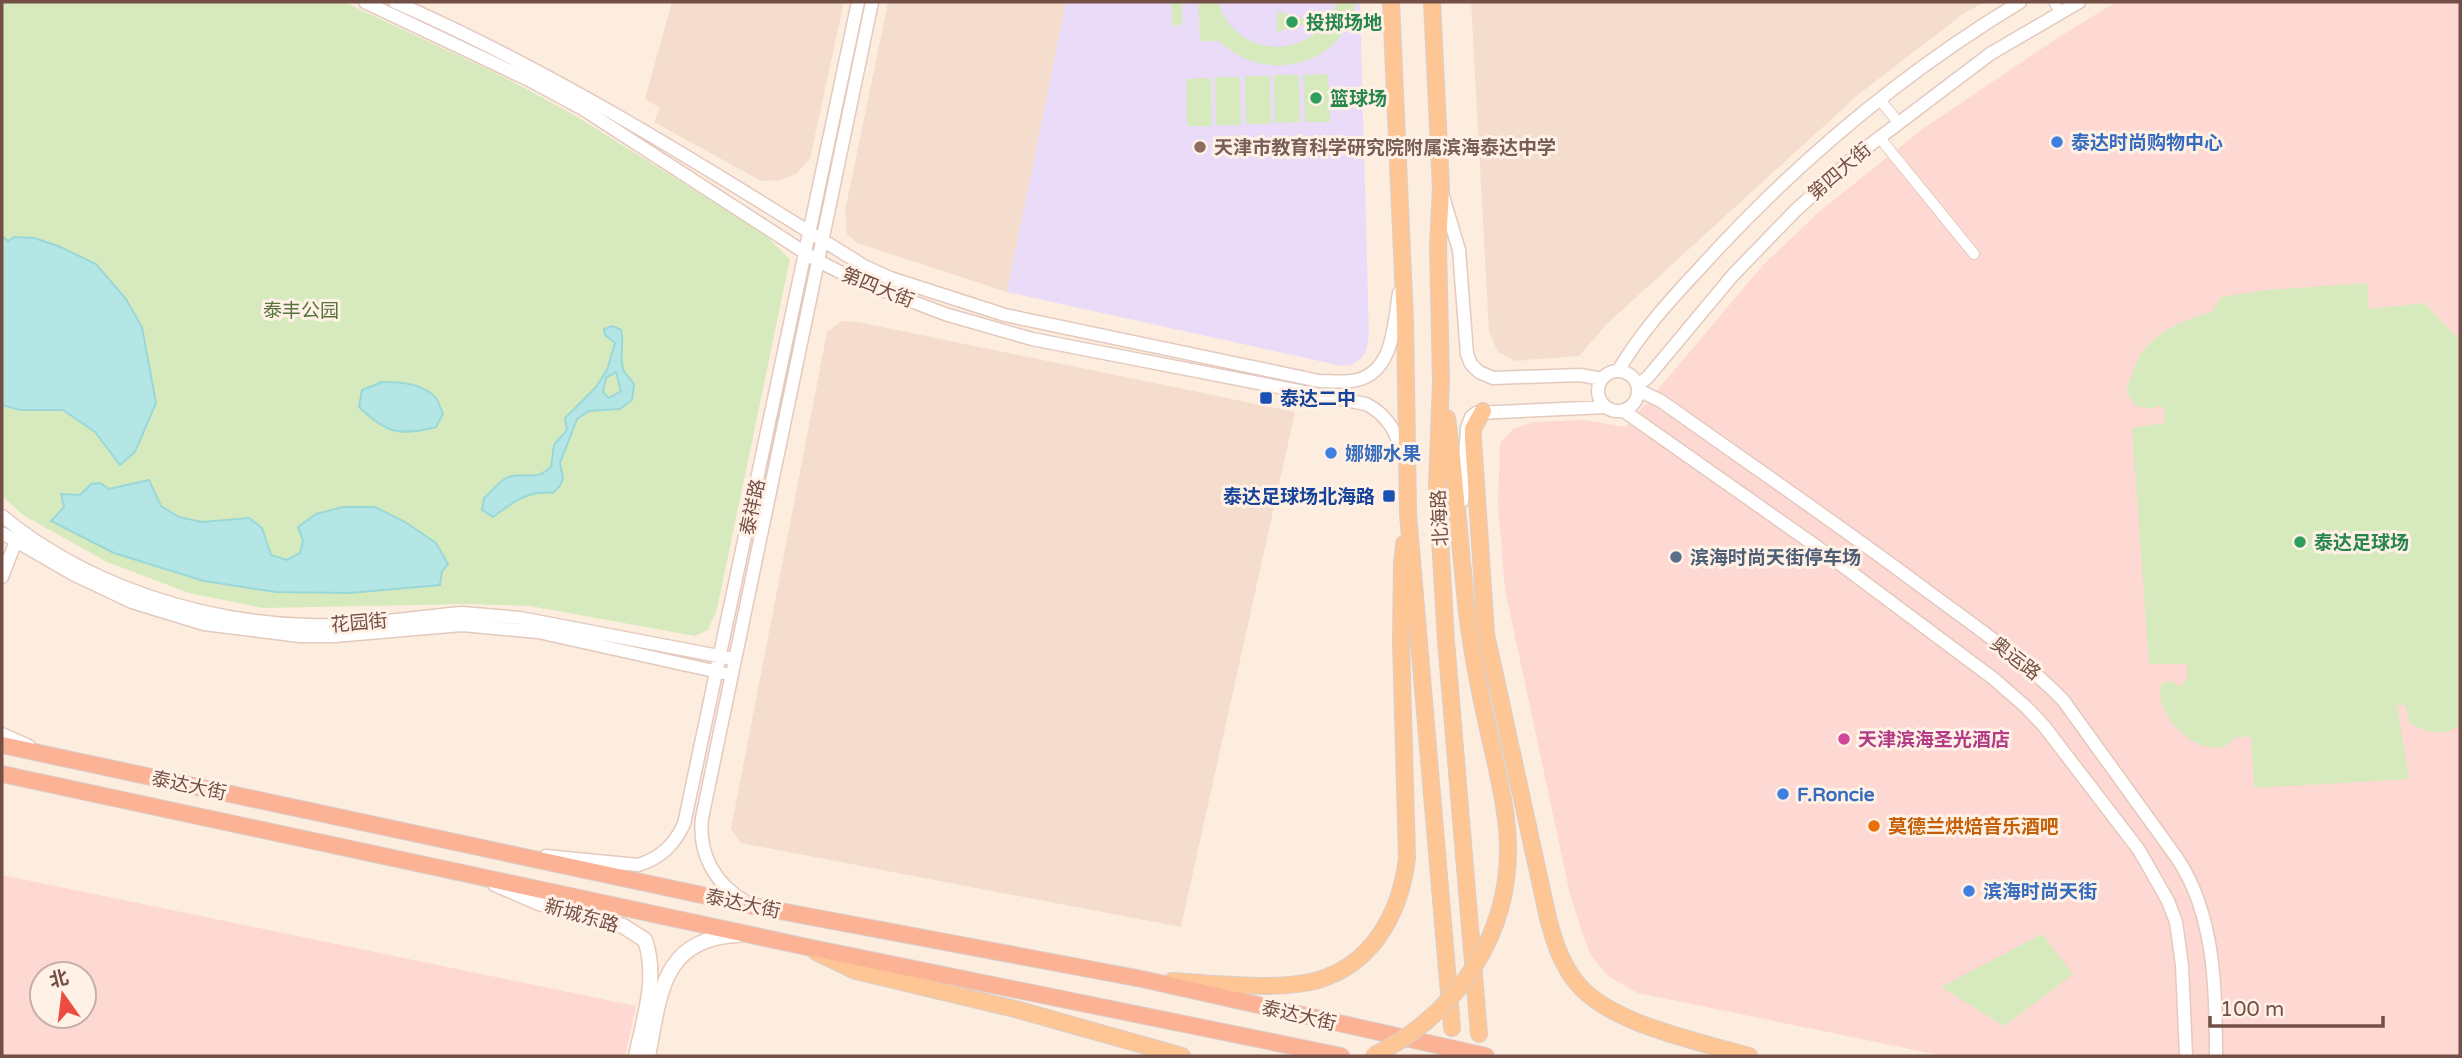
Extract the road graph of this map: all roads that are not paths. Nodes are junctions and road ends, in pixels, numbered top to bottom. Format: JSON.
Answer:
{"nodes":[{"id":1,"x":365,"y":2,"type":"edge"},
{"id":2,"x":395,"y":2,"type":"edge"},
{"id":3,"x":858,"y":2,"type":"edge"},
{"id":4,"x":872,"y":2,"type":"edge"},
{"id":5,"x":1391,"y":2,"type":"edge"},
{"id":6,"x":1433,"y":2,"type":"edge"},
{"id":7,"x":2020,"y":2,"type":"edge"},
{"id":8,"x":2079,"y":2,"type":"edge"},
{"id":9,"x":2057,"y":7,"type":"edge"},
{"id":10,"x":1880,"y":100,"type":"junction"},
{"id":11,"x":1898,"y":122,"type":"junction"},
{"id":12,"x":1879,"y":137,"type":"junction"},
{"id":13,"x":1441,"y":189,"type":"junction"},
{"id":14,"x":809,"y":232,"type":"junction"},
{"id":15,"x":822,"y":240,"type":"junction"},
{"id":16,"x":805,"y":252,"type":"junction"},
{"id":17,"x":1974,"y":254,"type":"dead end"},
{"id":18,"x":818,"y":261,"type":"junction"},
{"id":19,"x":1402,"y":276,"type":"junction"},
{"id":20,"x":1618,"y":371,"type":"junction"},
{"id":21,"x":1602,"y":379,"type":"junction"},
{"id":22,"x":1441,"y":382,"type":"junction"},
{"id":23,"x":1638,"y":387,"type":"junction"},
{"id":24,"x":1606,"y":407,"type":"junction"},
{"id":25,"x":1483,"y":411,"type":"junction"},
{"id":26,"x":1624,"y":411,"type":"junction"},
{"id":27,"x":1407,"y":475,"type":"junction"},
{"id":28,"x":1408,"y":513,"type":"junction"},
{"id":29,"x":2,"y":516,"type":"edge"},
{"id":30,"x":2,"y":533,"type":"edge"},
{"id":31,"x":1460,"y":536,"type":"junction"},
{"id":32,"x":16,"y":541,"type":"junction"},
{"id":33,"x":2,"y":577,"type":"edge"},
{"id":34,"x":721,"y":657,"type":"junction"},
{"id":35,"x":736,"y":660,"type":"junction"},
{"id":36,"x":718,"y":672,"type":"junction"},
{"id":37,"x":733,"y":675,"type":"junction"},
{"id":38,"x":2,"y":734,"type":"edge"},
{"id":39,"x":2,"y":745,"type":"edge"},
{"id":40,"x":52,"y":755,"type":"junction"},
{"id":41,"x":3,"y":775,"type":"edge"},
{"id":42,"x":511,"y":854,"type":"junction"},
{"id":43,"x":484,"y":879,"type":"junction"},
{"id":44,"x":752,"y":906,"type":"junction"},
{"id":45,"x":746,"y":934,"type":"junction"},
{"id":46,"x":807,"y":947,"type":"junction"},
{"id":47,"x":1142,"y":979,"type":"junction"},
{"id":48,"x":1452,"y":1028,"type":"dead end"},
{"id":49,"x":1479,"y":1034,"type":"dead end"},
{"id":50,"x":636,"y":1056,"type":"edge"},
{"id":51,"x":648,"y":1056,"type":"edge"},
{"id":52,"x":1182,"y":1056,"type":"edge"},
{"id":53,"x":1340,"y":1056,"type":"edge"},
{"id":54,"x":1373,"y":1056,"type":"edge"},
{"id":55,"x":1486,"y":1056,"type":"edge"},
{"id":56,"x":1749,"y":1056,"type":"edge"},
{"id":57,"x":2186,"y":1056,"type":"edge"},
{"id":58,"x":2216,"y":1056,"type":"edge"}],
"edges":[{"from":1,"to":16,"type":"street","name":"第四大街"},
{"from":2,"to":14,"type":"street"},
{"from":3,"to":14,"type":"street","name":"泰祥路"},
{"from":4,"to":15,"type":"street","name":"泰祥路"},
{"from":5,"to":19,"type":"main road","name":"北海路"},
{"from":6,"to":13,"type":"main road","name":"北海路"},
{"from":7,"to":10,"type":"street","name":"第四大街"},
{"from":8,"to":9,"type":"street","name":"第四大街"},
{"from":9,"to":11,"type":"street","name":"第四大街"},
{"from":10,"to":11,"type":"street"},
{"from":10,"to":20,"type":"street","name":"第四大街"},
{"from":11,"to":12,"type":"street","name":"第四大街"},
{"from":12,"to":17,"type":"street"},
{"from":12,"to":23,"type":"street","name":"第四大街"},
{"from":13,"to":21,"type":"street"},
{"from":13,"to":22,"type":"main road","name":"北海路"},
{"from":14,"to":15,"type":"street"},
{"from":14,"to":16,"type":"street","name":"泰祥路"},
{"from":15,"to":18,"type":"street","name":"泰祥路"},
{"from":15,"to":19,"type":"street"},
{"from":16,"to":18,"type":"street","name":"第四大街"},
{"from":16,"to":34,"type":"street","name":"泰祥路"},
{"from":18,"to":27,"type":"street","name":"第四大街"},
{"from":18,"to":35,"type":"street","name":"泰祥路"},
{"from":19,"to":27,"type":"main road","name":"北海路"},
{"from":20,"to":21,"type":"street","name":"第四大街"},
{"from":20,"to":23,"type":"street"},
{"from":21,"to":24,"type":"street"},
{"from":22,"to":31,"type":"main road"},
{"from":22,"to":49,"type":"main road","name":"北海路"},
{"from":23,"to":26,"type":"street","name":"第四大街"},
{"from":23,"to":58,"type":"street","name":"奥运路"},
{"from":24,"to":25,"type":"street"},
{"from":24,"to":26,"type":"street"},
{"from":25,"to":31,"type":"street"},
{"from":25,"to":56,"type":"main road"},
{"from":26,"to":57,"type":"street","name":"奥运路"},
{"from":27,"to":28,"type":"main road","name":"北海路"},
{"from":28,"to":47,"type":"main road"},
{"from":28,"to":48,"type":"main road","name":"北海路"},
{"from":29,"to":34,"type":"street","name":"花园街"},
{"from":30,"to":32,"type":"street","name":"花园街"},
{"from":31,"to":54,"type":"main road","bridge":true},
{"from":32,"to":33,"type":"street"},
{"from":32,"to":36,"type":"street","name":"花园街"},
{"from":34,"to":35,"type":"street","name":"花园街"},
{"from":34,"to":36,"type":"street","name":"泰祥路"},
{"from":35,"to":37,"type":"street","name":"泰祥路"},
{"from":36,"to":37,"type":"street","name":"花园街"},
{"from":36,"to":42,"type":"street","name":"泰祥路"},
{"from":37,"to":44,"type":"street","name":"泰祥路"},
{"from":38,"to":40,"type":"street"},
{"from":39,"to":40,"type":"highway","name":"泰达大街"},
{"from":40,"to":42,"type":"highway","name":"泰达大街"},
{"from":41,"to":43,"type":"highway","name":"泰达大街"},
{"from":42,"to":44,"type":"highway","name":"泰达大街"},
{"from":43,"to":45,"type":"highway","name":"泰达大街"},
{"from":43,"to":50,"type":"main road","name":"新城东路"},
{"from":44,"to":47,"type":"highway","name":"泰达大街"},
{"from":45,"to":46,"type":"highway","name":"泰达大街"},
{"from":45,"to":51,"type":"main road"},
{"from":46,"to":52,"type":"main road"},
{"from":46,"to":53,"type":"highway","name":"泰达大街"},
{"from":47,"to":55,"type":"highway","name":"泰达大街"}]}
